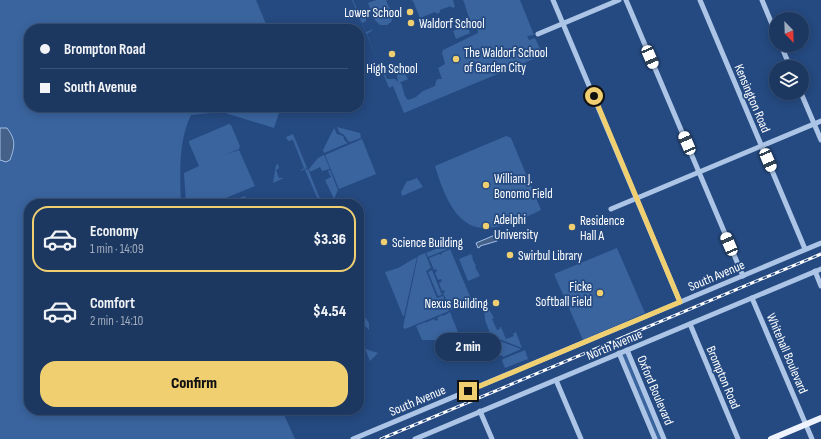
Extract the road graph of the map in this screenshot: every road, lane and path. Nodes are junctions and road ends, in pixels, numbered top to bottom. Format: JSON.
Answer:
{"nodes":[{"id":1,"x":553,"y":0,"type":"edge"},
{"id":2,"x":619,"y":0,"type":"edge"},
{"id":3,"x":626,"y":0,"type":"edge"},
{"id":4,"x":700,"y":0,"type":"edge"},
{"id":5,"x":762,"y":0,"type":"edge"},
{"id":6,"x":769,"y":17,"type":"edge"},
{"id":7,"x":563,"y":24,"type":"junction"},
{"id":8,"x":538,"y":34,"type":"dead end"},
{"id":9,"x":804,"y":100,"type":"edge"},
{"id":10,"x":821,"y":121,"type":"edge"},
{"id":11,"x":814,"y":124,"type":"junction"},
{"id":12,"x":821,"y":140,"type":"edge"},
{"id":13,"x":762,"y":146,"type":"junction"},
{"id":14,"x":699,"y":172,"type":"junction"},
{"id":15,"x":636,"y":198,"type":"junction"},
{"id":16,"x":611,"y":209,"type":"dead end"},
{"id":17,"x":821,"y":243,"type":"edge"},
{"id":18,"x":805,"y":249,"type":"junction"},
{"id":19,"x":821,"y":269,"type":"edge"},
{"id":20,"x":815,"y":271,"type":"junction"},
{"id":21,"x":743,"y":276,"type":"junction"},
{"id":22,"x":821,"y":286,"type":"edge"},
{"id":23,"x":752,"y":298,"type":"junction"},
{"id":24,"x":680,"y":302,"type":"junction"},
{"id":25,"x":690,"y":324,"type":"junction"},
{"id":26,"x":627,"y":350,"type":"junction"},
{"id":27,"x":619,"y":353,"type":"junction"},
{"id":28,"x":556,"y":380,"type":"junction"},
{"id":29,"x":652,"y":411,"type":"junction"},
{"id":30,"x":480,"y":412,"type":"junction"},
{"id":31,"x":645,"y":415,"type":"junction"},
{"id":32,"x":821,"y":418,"type":"edge"},
{"id":33,"x":806,"y":424,"type":"junction"},
{"id":34,"x":353,"y":439,"type":"edge"},
{"id":35,"x":415,"y":439,"type":"edge"},
{"id":36,"x":492,"y":439,"type":"edge"},
{"id":37,"x":581,"y":439,"type":"edge"},
{"id":38,"x":655,"y":439,"type":"edge"},
{"id":39,"x":664,"y":439,"type":"edge"},
{"id":40,"x":738,"y":439,"type":"edge"},
{"id":41,"x":771,"y":439,"type":"edge"},
{"id":42,"x":812,"y":439,"type":"edge"}],
"edges":[{"from":1,"to":7,"type":"street"},
{"from":2,"to":7,"type":"street"},
{"from":3,"to":14,"type":"street"},
{"from":4,"to":13,"type":"street","name":"Kensington Road"},
{"from":5,"to":6,"type":"street"},
{"from":7,"to":8,"type":"street"},
{"from":7,"to":15,"type":"street"},
{"from":9,"to":11,"type":"street"},
{"from":10,"to":11,"type":"street"},
{"from":11,"to":12,"type":"street"},
{"from":11,"to":13,"type":"street"},
{"from":13,"to":14,"type":"street"},
{"from":13,"to":18,"type":"street","name":"Kensington Road"},
{"from":14,"to":15,"type":"street"},
{"from":14,"to":21,"type":"street"},
{"from":15,"to":16,"type":"street"},
{"from":15,"to":24,"type":"street"},
{"from":17,"to":18,"type":"street","name":"South Avenue"},
{"from":18,"to":21,"type":"street","name":"South Avenue"},
{"from":19,"to":20,"type":"street","name":"North Avenue"},
{"from":20,"to":22,"type":"street"},
{"from":20,"to":23,"type":"street","name":"North Avenue"},
{"from":21,"to":24,"type":"street","name":"South Avenue"},
{"from":23,"to":25,"type":"street","name":"North Avenue"},
{"from":23,"to":33,"type":"street","name":"Whitehall Boulevard"},
{"from":24,"to":34,"type":"street","name":"South Avenue"},
{"from":25,"to":26,"type":"street","name":"North Avenue"},
{"from":25,"to":40,"type":"street","name":"Brompton Road"},
{"from":26,"to":27,"type":"street","name":"North Avenue"},
{"from":26,"to":29,"type":"street","name":"Oxford Boulevard"},
{"from":27,"to":28,"type":"street","name":"North Avenue"},
{"from":27,"to":31,"type":"street","name":"Oxford Boulevard"},
{"from":28,"to":30,"type":"street","name":"North Avenue"},
{"from":28,"to":37,"type":"street"},
{"from":29,"to":31,"type":"street"},
{"from":29,"to":39,"type":"street","name":"Oxford Boulevard"},
{"from":30,"to":35,"type":"street","name":"North Avenue"},
{"from":30,"to":36,"type":"street"},
{"from":31,"to":38,"type":"street","name":"Oxford Boulevard"},
{"from":32,"to":33,"type":"main road"},
{"from":33,"to":41,"type":"main road"},
{"from":33,"to":42,"type":"street","name":"Whitehall Boulevard"}]}
